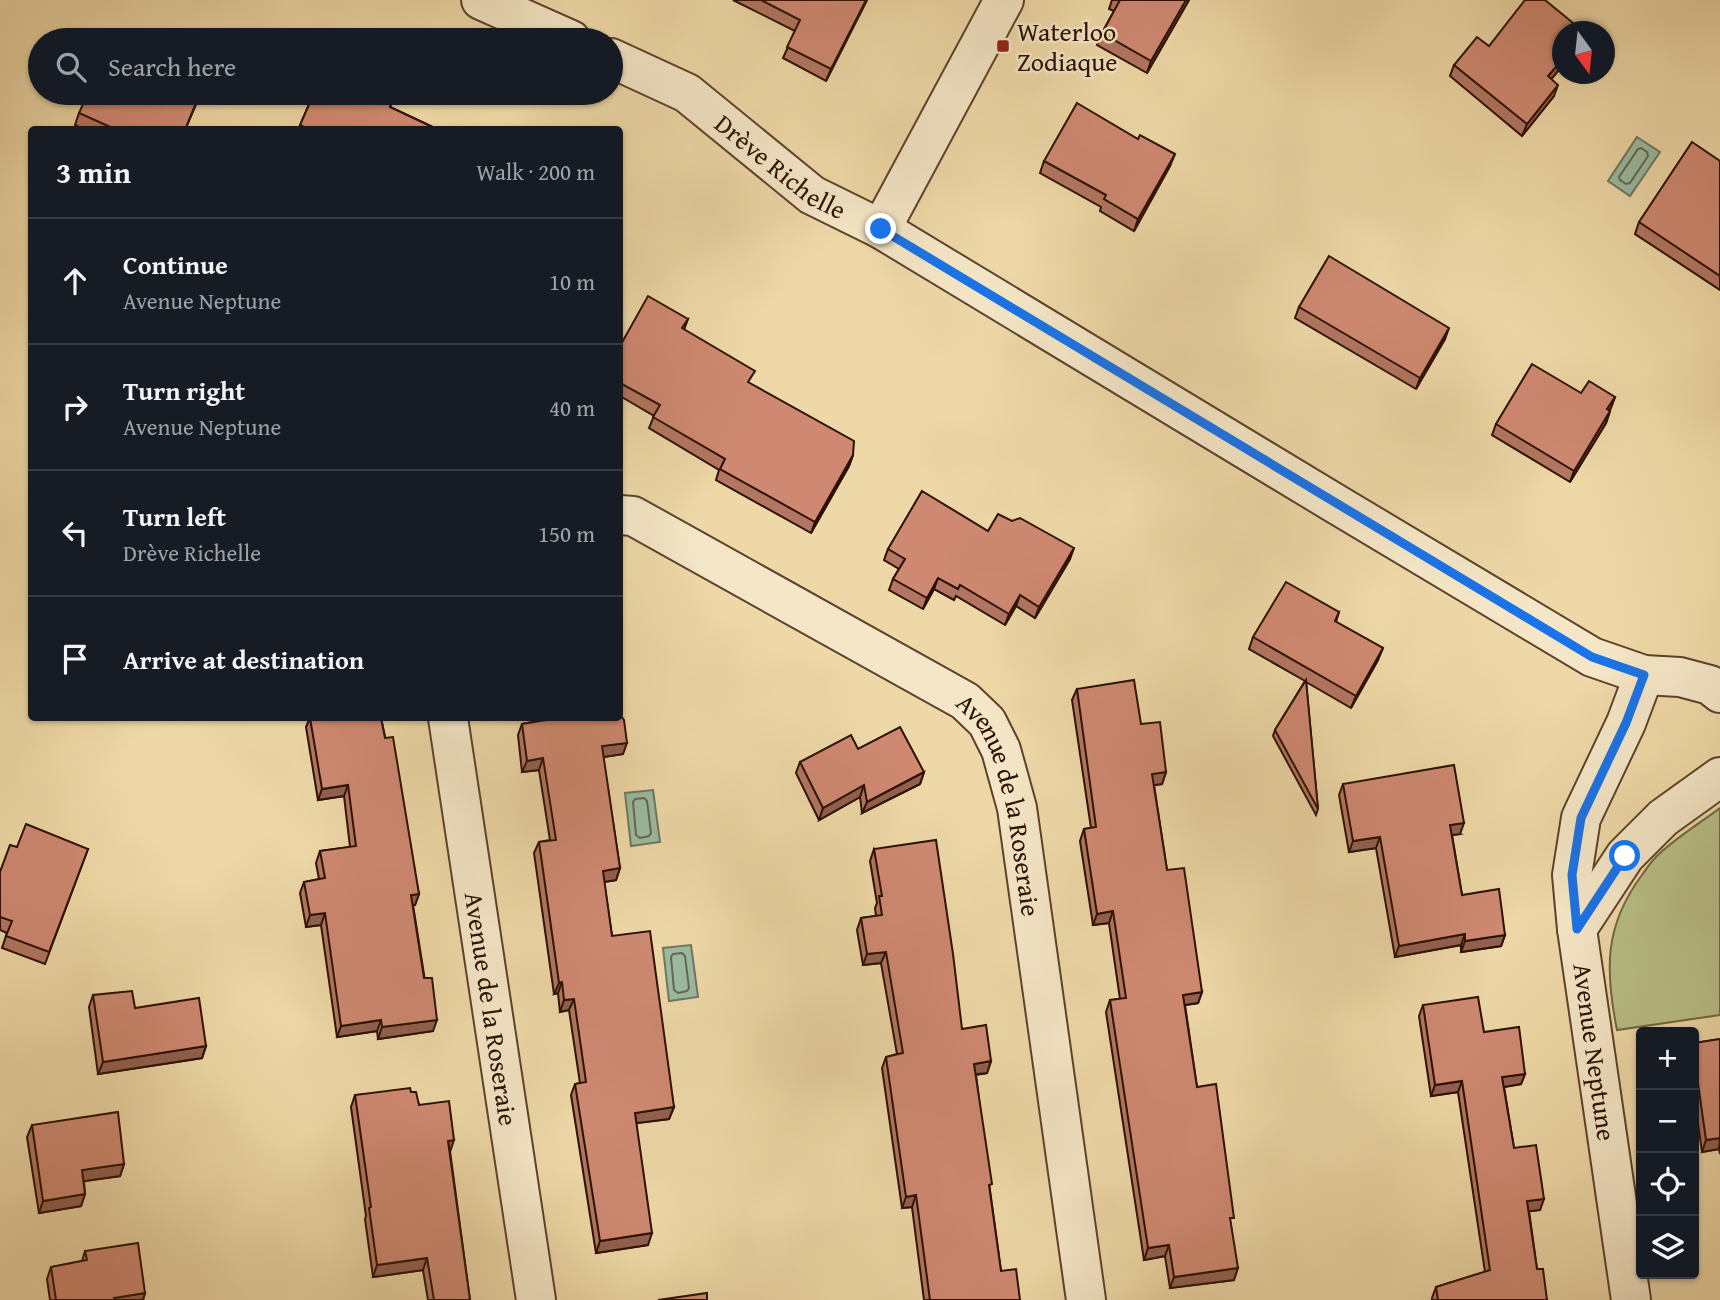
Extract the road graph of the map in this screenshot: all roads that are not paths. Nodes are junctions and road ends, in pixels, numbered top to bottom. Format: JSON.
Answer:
{"nodes":[{"id":1,"x":481,"y":0,"type":"edge"},
{"id":2,"x":1004,"y":0,"type":"edge"},
{"id":3,"x":544,"y":28,"type":"edge"},
{"id":4,"x":623,"y":64,"type":"edge"},
{"id":5,"x":881,"y":229,"type":"junction"},
{"id":6,"x":623,"y":515,"type":"edge"},
{"id":7,"x":1644,"y":675,"type":"junction"},
{"id":8,"x":1720,"y":693,"type":"edge"},
{"id":9,"x":448,"y":721,"type":"edge"},
{"id":10,"x":1720,"y":777,"type":"edge"},
{"id":11,"x":1577,"y":929,"type":"junction"},
{"id":12,"x":536,"y":1300,"type":"edge"},
{"id":13,"x":1086,"y":1300,"type":"edge"},
{"id":14,"x":1631,"y":1300,"type":"edge"}],
"edges":[{"from":1,"to":3,"type":"street"},
{"from":2,"to":5,"type":"street"},
{"from":4,"to":5,"type":"street","name":"Drève Richelle"},
{"from":5,"to":7,"type":"street","name":"Drève Richelle"},
{"from":6,"to":13,"type":"street","name":"Avenue de la Roseraie"},
{"from":7,"to":8,"type":"street","name":"Drève Richelle"},
{"from":7,"to":11,"type":"street","name":"Avenue Neptune"},
{"from":9,"to":12,"type":"street","name":"Avenue de la Roseraie"},
{"from":10,"to":11,"type":"street","name":"Avenue Neptune"},
{"from":11,"to":14,"type":"street","name":"Avenue Neptune"}]}
